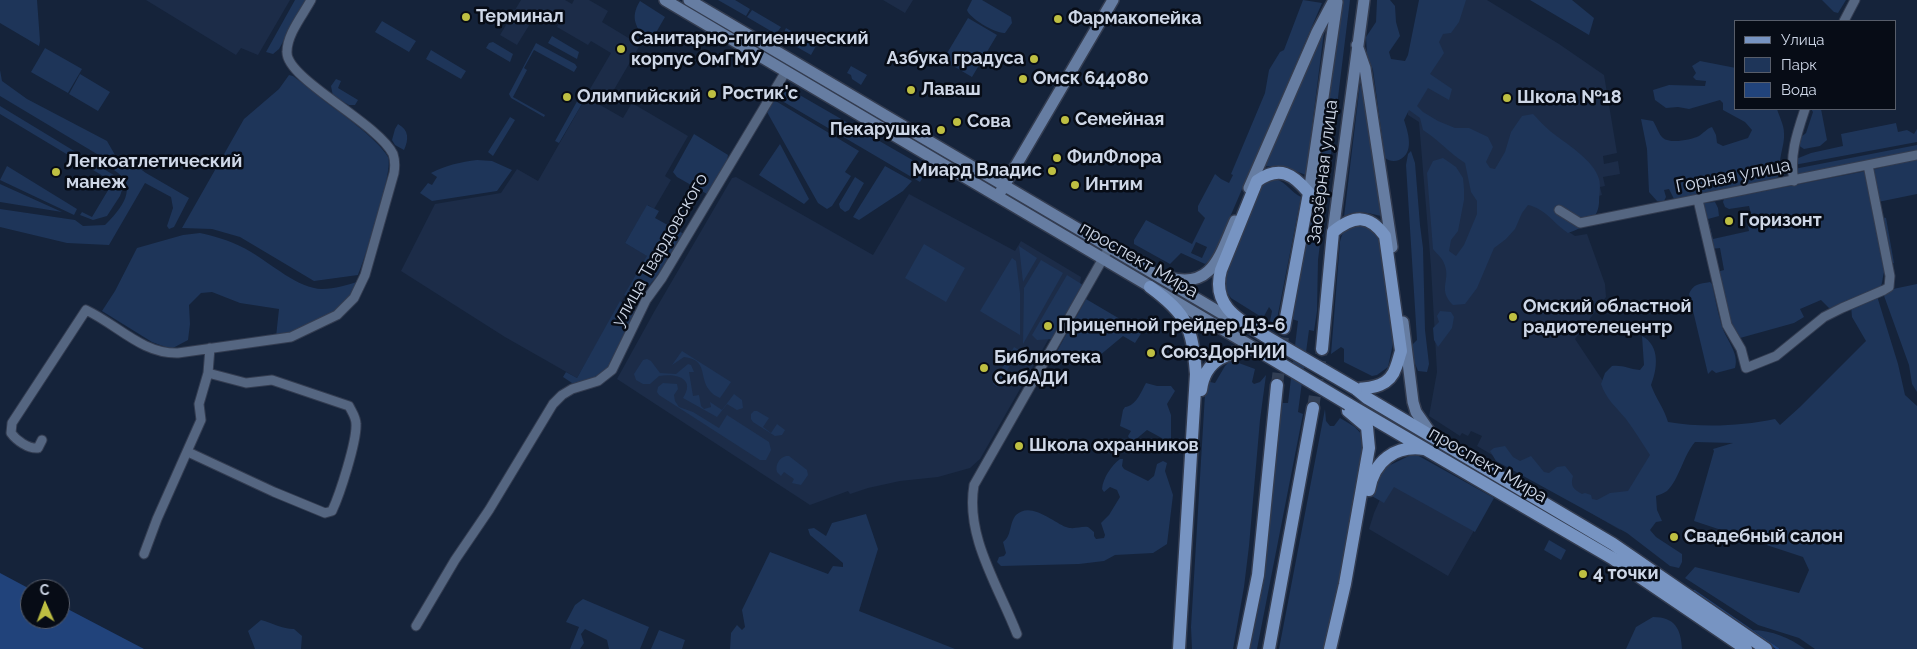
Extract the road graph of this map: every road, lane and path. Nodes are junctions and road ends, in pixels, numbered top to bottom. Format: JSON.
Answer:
{"nodes":[{"id":1,"x":311,"y":0,"type":"edge"},
{"id":2,"x":664,"y":0,"type":"edge"},
{"id":3,"x":689,"y":0,"type":"edge"},
{"id":4,"x":1113,"y":0,"type":"edge"},
{"id":5,"x":1335,"y":0,"type":"edge"},
{"id":6,"x":1364,"y":0,"type":"edge"},
{"id":7,"x":1855,"y":0,"type":"edge"},
{"id":8,"x":1841,"y":20,"type":"edge"},
{"id":9,"x":1357,"y":45,"type":"junction"},
{"id":10,"x":786,"y":72,"type":"junction"},
{"id":11,"x":1805,"y":110,"type":"edge"},
{"id":12,"x":1917,"y":155,"type":"edge"},
{"id":13,"x":1868,"y":165,"type":"junction"},
{"id":14,"x":1794,"y":181,"type":"junction"},
{"id":15,"x":1004,"y":186,"type":"junction"},
{"id":16,"x":1309,"y":193,"type":"junction"},
{"id":17,"x":998,"y":197,"type":"junction"},
{"id":18,"x":1698,"y":200,"type":"junction"},
{"id":19,"x":1558,"y":210,"type":"dead end"},
{"id":20,"x":1333,"y":232,"type":"junction"},
{"id":21,"x":1110,"y":248,"type":"junction"},
{"id":22,"x":1103,"y":259,"type":"junction"},
{"id":23,"x":1156,"y":274,"type":"junction"},
{"id":24,"x":1150,"y":286,"type":"junction"},
{"id":25,"x":1238,"y":320,"type":"junction"},
{"id":26,"x":1284,"y":328,"type":"tunnel mouth"},
{"id":27,"x":210,"y":348,"type":"junction"},
{"id":28,"x":1256,"y":349,"type":"junction"},
{"id":29,"x":1322,"y":349,"type":"tunnel mouth"},
{"id":30,"x":208,"y":373,"type":"junction"},
{"id":31,"x":1277,"y":385,"type":"tunnel mouth"},
{"id":32,"x":1356,"y":389,"type":"junction"},
{"id":33,"x":1348,"y":404,"type":"junction"},
{"id":34,"x":1313,"y":408,"type":"tunnel mouth"},
{"id":35,"x":1433,"y":437,"type":"junction"},
{"id":36,"x":42,"y":440,"type":"dead end"},
{"id":37,"x":1427,"y":449,"type":"junction"},
{"id":38,"x":188,"y":452,"type":"junction"},
{"id":39,"x":144,"y":554,"type":"dead end"},
{"id":40,"x":416,"y":626,"type":"dead end"},
{"id":41,"x":1017,"y":634,"type":"dead end"},
{"id":42,"x":1179,"y":649,"type":"edge"},
{"id":43,"x":1187,"y":649,"type":"edge"},
{"id":44,"x":1243,"y":649,"type":"edge"},
{"id":45,"x":1269,"y":649,"type":"edge"},
{"id":46,"x":1330,"y":649,"type":"edge"},
{"id":47,"x":1336,"y":649,"type":"edge"},
{"id":48,"x":1746,"y":649,"type":"edge"},
{"id":49,"x":1766,"y":649,"type":"edge"}],
"edges":[{"from":1,"to":27,"type":"street"},
{"from":2,"to":10,"type":"main road","name":"проспект Мира"},
{"from":3,"to":15,"type":"main road","name":"проспект Мира"},
{"from":4,"to":15,"type":"main road"},
{"from":5,"to":16,"type":"main road","name":"Заозёрная улица"},
{"from":5,"to":23,"type":"main road"},
{"from":6,"to":9,"type":"main road","name":"Заозёрная улица"},
{"from":7,"to":8,"type":"street"},
{"from":9,"to":20,"type":"main road","name":"Заозёрная улица"},
{"from":9,"to":35,"type":"main road"},
{"from":10,"to":17,"type":"main road","name":"проспект Мира"},
{"from":10,"to":40,"type":"street","name":"улица Твардовского"},
{"from":11,"to":14,"type":"street"},
{"from":12,"to":13,"type":"street","name":"Горная улица"},
{"from":13,"to":14,"type":"street","name":"Горная улица"},
{"from":13,"to":18,"type":"street"},
{"from":14,"to":18,"type":"street","name":"Горная улица"},
{"from":15,"to":17,"type":"main road"},
{"from":15,"to":21,"type":"main road","name":"проспект Мира"},
{"from":16,"to":25,"type":"main road"},
{"from":16,"to":26,"type":"main road","name":"Заозёрная улица"},
{"from":17,"to":22,"type":"main road","name":"проспект Мира"},
{"from":18,"to":19,"type":"street","name":"Горная улица"},
{"from":20,"to":29,"type":"main road","name":"Заозёрная улица"},
{"from":20,"to":32,"type":"main road"},
{"from":21,"to":22,"type":"street"},
{"from":21,"to":23,"type":"main road","name":"проспект Мира"},
{"from":22,"to":24,"type":"main road","name":"проспект Мира"},
{"from":22,"to":41,"type":"street"},
{"from":23,"to":25,"type":"main road","name":"проспект Мира"},
{"from":24,"to":28,"type":"main road","name":"проспект Мира"},
{"from":24,"to":42,"type":"main road"},
{"from":25,"to":32,"type":"main road","name":"проспект Мира","bridge":true},
{"from":27,"to":30,"type":"street"},
{"from":27,"to":36,"type":"street"},
{"from":28,"to":33,"type":"main road","name":"проспект Мира","bridge":true},
{"from":28,"to":43,"type":"main road"},
{"from":30,"to":38,"type":"street"},
{"from":30,"to":38,"type":"street"},
{"from":31,"to":44,"type":"main road"},
{"from":32,"to":35,"type":"main road","name":"проспект Мира"},
{"from":33,"to":37,"type":"main road","name":"проспект Мира"},
{"from":33,"to":46,"type":"main road"},
{"from":34,"to":45,"type":"main road"},
{"from":35,"to":49,"type":"main road","name":"проспект Мира"},
{"from":37,"to":47,"type":"main road"},
{"from":37,"to":48,"type":"main road","name":"проспект Мира"},
{"from":38,"to":39,"type":"street"}]}
